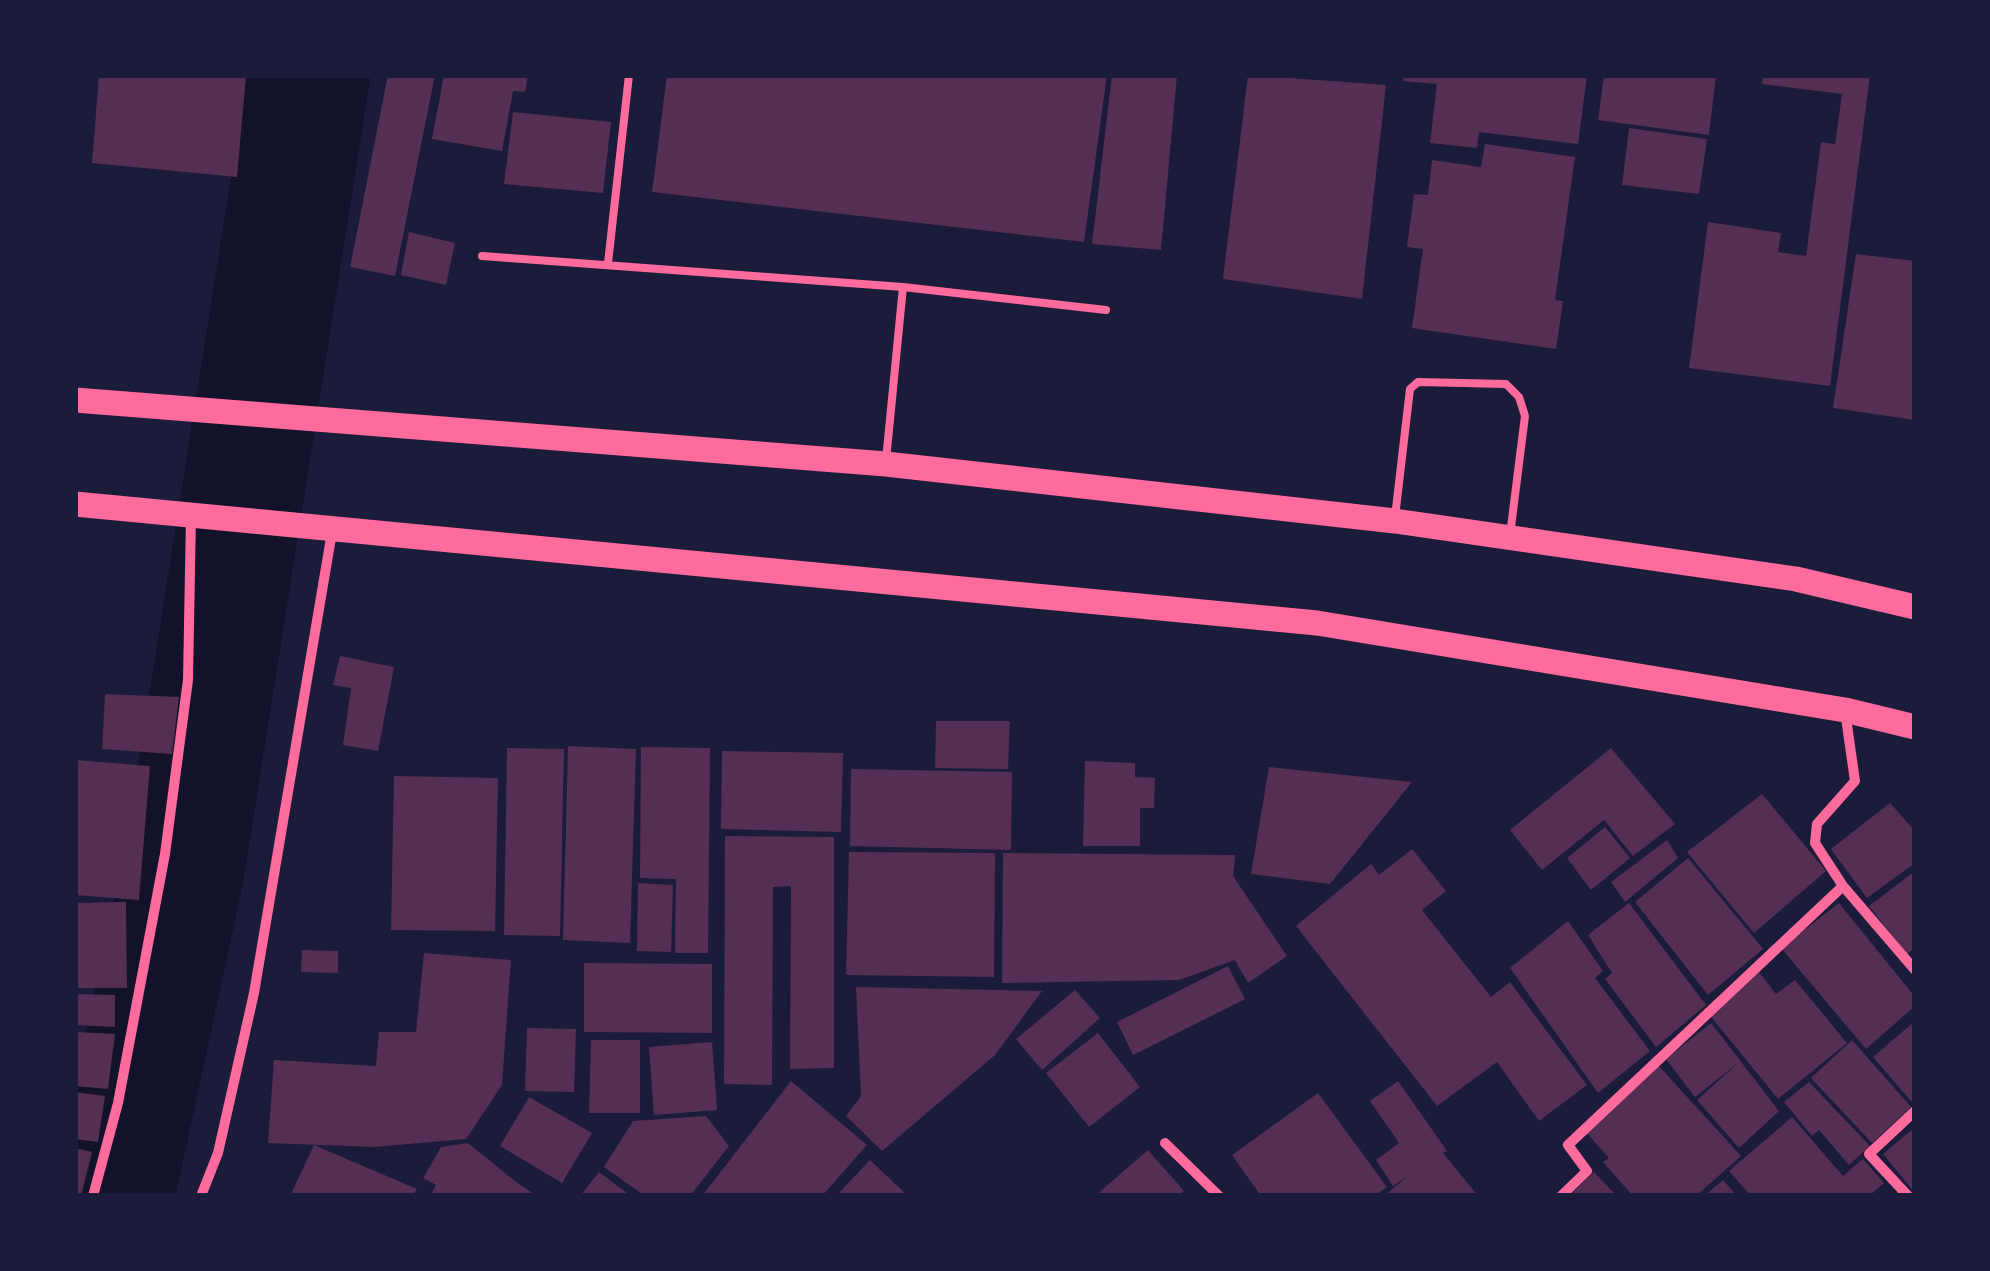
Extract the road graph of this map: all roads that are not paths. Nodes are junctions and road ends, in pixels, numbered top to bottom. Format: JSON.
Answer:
{"nodes":[{"id":1,"x":628,"y":75,"type":"edge"},
{"id":2,"x":482,"y":256,"type":"dead end"},
{"id":3,"x":608,"y":263,"type":"junction"},
{"id":4,"x":903,"y":287,"type":"junction"},
{"id":5,"x":1106,"y":310,"type":"dead end"},
{"id":6,"x":75,"y":400,"type":"edge"},
{"id":7,"x":886,"y":464,"type":"junction"},
{"id":8,"x":75,"y":504,"type":"edge"},
{"id":9,"x":202,"y":516,"type":"junction"},
{"id":10,"x":1395,"y":521,"type":"junction"},
{"id":11,"x":323,"y":530,"type":"junction"},
{"id":12,"x":1509,"y":538,"type":"junction"},
{"id":13,"x":1915,"y":607,"type":"edge"},
{"id":14,"x":1845,"y":710,"type":"junction"},
{"id":15,"x":1915,"y":727,"type":"edge"},
{"id":16,"x":1843,"y":886,"type":"junction"},
{"id":17,"x":1915,"y":970,"type":"edge"},
{"id":18,"x":1915,"y":1111,"type":"edge"},
{"id":19,"x":1166,"y":1144,"type":"dead end"},
{"id":20,"x":94,"y":1196,"type":"edge"},
{"id":21,"x":201,"y":1196,"type":"edge"},
{"id":22,"x":1219,"y":1196,"type":"edge"},
{"id":23,"x":1561,"y":1196,"type":"edge"},
{"id":24,"x":1908,"y":1196,"type":"edge"}],
"edges":[{"from":1,"to":3,"type":"lane"},
{"from":2,"to":3,"type":"lane"},
{"from":3,"to":4,"type":"lane"},
{"from":4,"to":5,"type":"lane"},
{"from":4,"to":7,"type":"lane"},
{"from":6,"to":7,"type":"main road"},
{"from":7,"to":10,"type":"main road"},
{"from":8,"to":9,"type":"main road"},
{"from":9,"to":11,"type":"main road"},
{"from":9,"to":20,"type":"street"},
{"from":10,"to":12,"type":"main road"},
{"from":10,"to":12,"type":"lane"},
{"from":11,"to":14,"type":"main road"},
{"from":11,"to":21,"type":"street"},
{"from":12,"to":13,"type":"main road"},
{"from":14,"to":15,"type":"main road"},
{"from":14,"to":16,"type":"street"},
{"from":16,"to":17,"type":"street"},
{"from":16,"to":23,"type":"street"},
{"from":18,"to":24,"type":"street"},
{"from":19,"to":22,"type":"street"}]}
